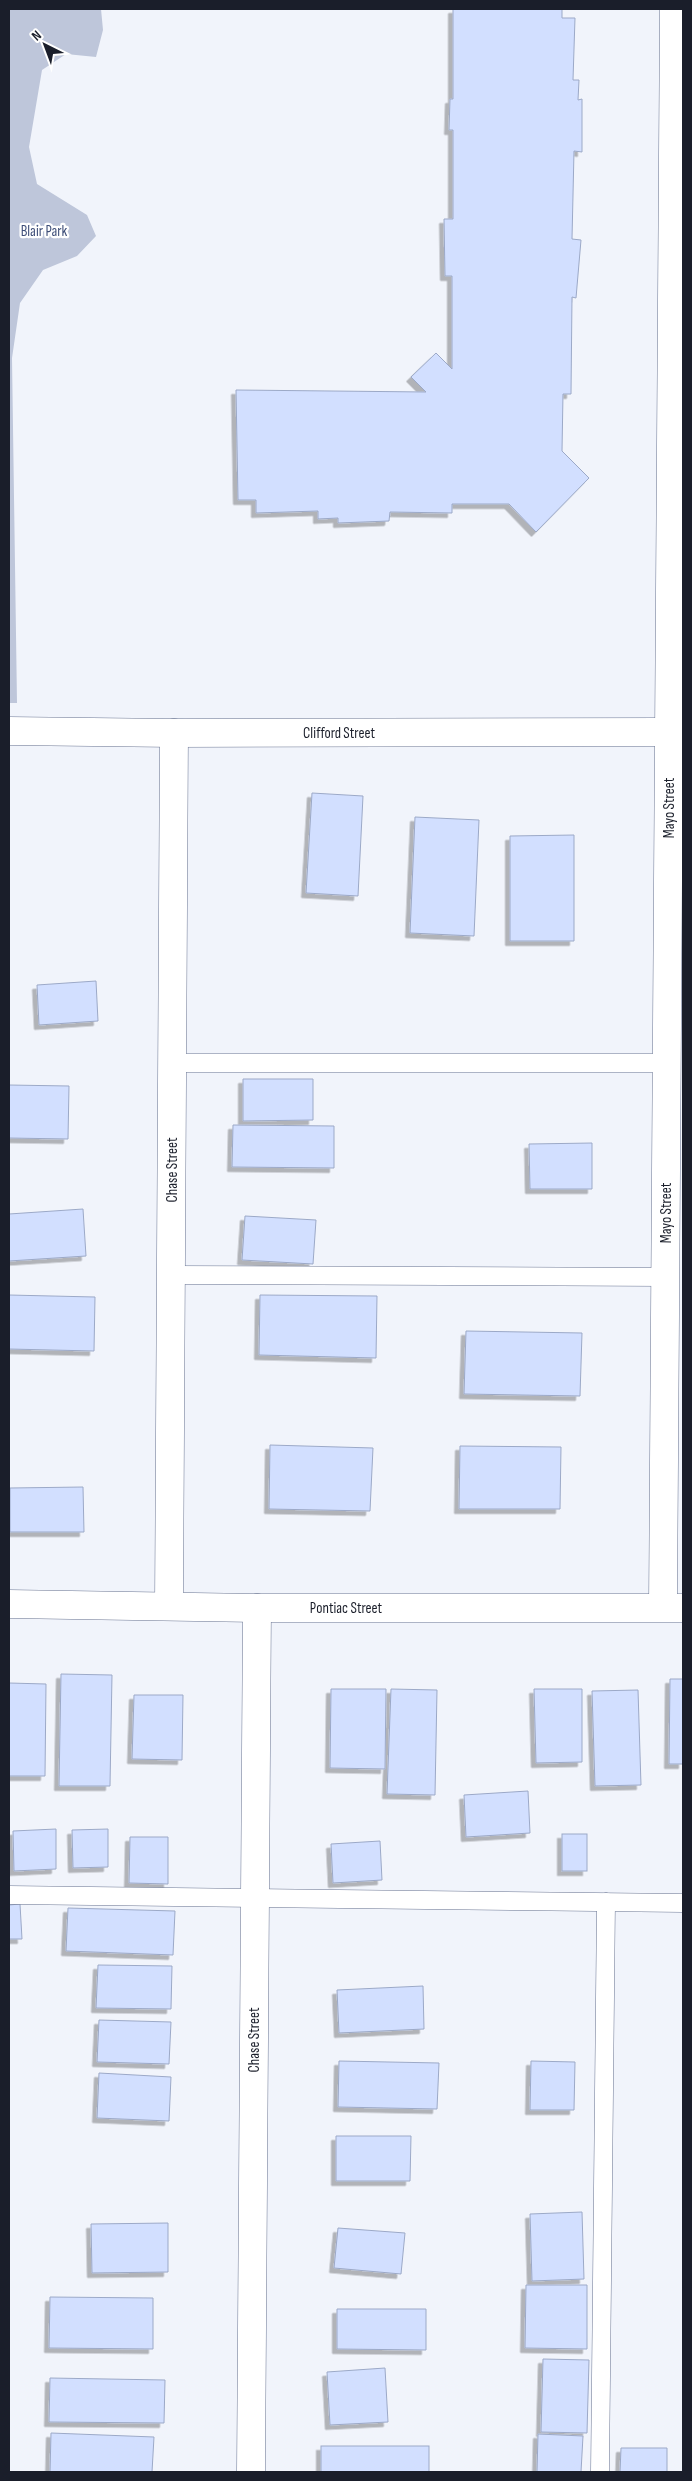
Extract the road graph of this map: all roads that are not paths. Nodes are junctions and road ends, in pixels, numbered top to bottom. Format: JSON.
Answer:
{"nodes":[{"id":1,"x":674,"y":9,"type":"edge"},
{"id":2,"x":9,"y":731,"type":"edge"},
{"id":3,"x":669,"y":732,"type":"junction"},
{"id":4,"x":174,"y":733,"type":"junction"},
{"id":5,"x":173,"y":1063,"type":"junction"},
{"id":6,"x":667,"y":1063,"type":"junction"},
{"id":7,"x":171,"y":1276,"type":"junction"},
{"id":8,"x":665,"y":1277,"type":"junction"},
{"id":9,"x":9,"y":1604,"type":"edge"},
{"id":10,"x":170,"y":1606,"type":"junction"},
{"id":11,"x":257,"y":1608,"type":"junction"},
{"id":12,"x":673,"y":1608,"type":"edge"},
{"id":13,"x":9,"y":1895,"type":"edge"},
{"id":14,"x":255,"y":1898,"type":"junction"},
{"id":15,"x":606,"y":1902,"type":"junction"},
{"id":16,"x":683,"y":1902,"type":"edge"},
{"id":17,"x":251,"y":2472,"type":"edge"},
{"id":18,"x":600,"y":2472,"type":"edge"}],
"edges":[{"from":1,"to":3,"type":"street","name":"Mayo Street"},
{"from":2,"to":4,"type":"street","name":"Clifford Street"},
{"from":3,"to":4,"type":"street","name":"Clifford Street"},
{"from":3,"to":6,"type":"street","name":"Mayo Street"},
{"from":4,"to":5,"type":"street","name":"Chase Street"},
{"from":5,"to":6,"type":"lane"},
{"from":5,"to":7,"type":"street","name":"Chase Street"},
{"from":6,"to":8,"type":"street","name":"Mayo Street"},
{"from":7,"to":8,"type":"lane"},
{"from":7,"to":10,"type":"street","name":"Chase Street"},
{"from":8,"to":12,"type":"street","name":"Mayo Street"},
{"from":9,"to":10,"type":"street","name":"Pontiac Street"},
{"from":10,"to":11,"type":"street","name":"Pontiac Street"},
{"from":11,"to":12,"type":"street","name":"Pontiac Street"},
{"from":11,"to":14,"type":"street","name":"Chase Street"},
{"from":13,"to":14,"type":"lane"},
{"from":14,"to":15,"type":"lane"},
{"from":14,"to":17,"type":"street","name":"Chase Street"},
{"from":15,"to":16,"type":"lane"},
{"from":15,"to":18,"type":"lane"}]}
